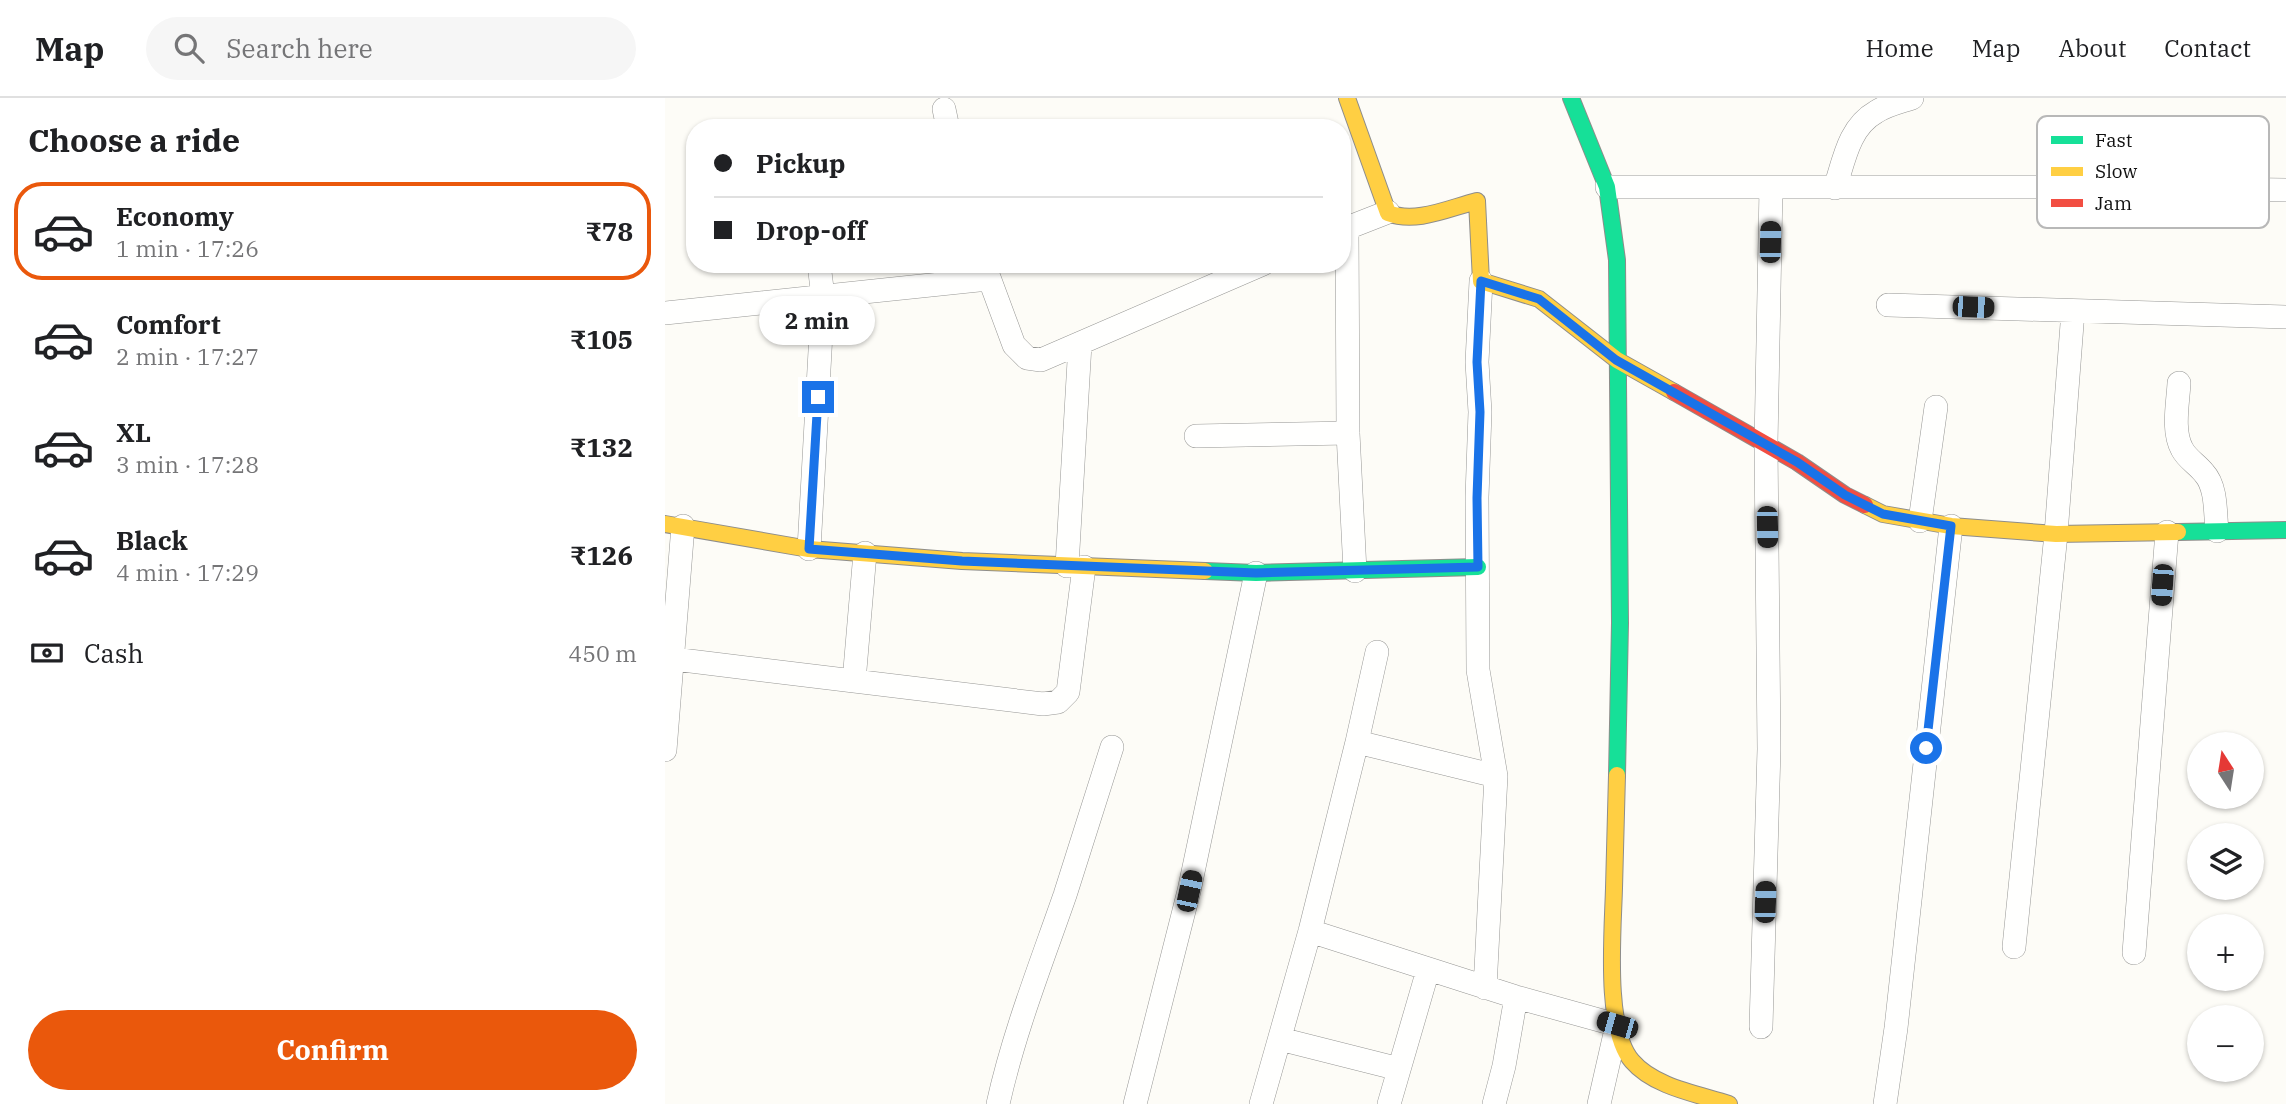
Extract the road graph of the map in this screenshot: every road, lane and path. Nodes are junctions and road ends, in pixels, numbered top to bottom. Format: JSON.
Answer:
{"nodes":[{"id":1,"x":1347,"y":98,"type":"edge"},
{"id":2,"x":1571,"y":98,"type":"edge"},
{"id":3,"x":1912,"y":98,"type":"edge"},
{"id":4,"x":1607,"y":187,"type":"junction"},
{"id":5,"x":1771,"y":188,"type":"junction"},
{"id":6,"x":1835,"y":188,"type":"junction"},
{"id":7,"x":2037,"y":189,"type":"edge"},
{"id":8,"x":1388,"y":212,"type":"junction"},
{"id":9,"x":1351,"y":227,"type":"edge"},
{"id":10,"x":820,"y":273,"type":"edge"},
{"id":11,"x":973,"y":273,"type":"edge"},
{"id":12,"x":987,"y":273,"type":"edge"},
{"id":13,"x":1242,"y":273,"type":"edge"},
{"id":14,"x":1346,"y":273,"type":"edge"},
{"id":15,"x":1481,"y":281,"type":"junction"},
{"id":16,"x":823,"y":296,"type":"junction"},
{"id":17,"x":1888,"y":305,"type":"dead end"},
{"id":18,"x":2073,"y":311,"type":"junction"},
{"id":19,"x":665,"y":313,"type":"edge"},
{"id":20,"x":2286,"y":317,"type":"edge"},
{"id":21,"x":1080,"y":344,"type":"junction"},
{"id":22,"x":1616,"y":360,"type":"junction"},
{"id":23,"x":2179,"y":383,"type":"dead end"},
{"id":24,"x":1936,"y":407,"type":"dead end"},
{"id":25,"x":1348,"y":433,"type":"junction"},
{"id":26,"x":1196,"y":436,"type":"dead end"},
{"id":27,"x":1766,"y":444,"type":"junction"},
{"id":28,"x":1920,"y":520,"type":"junction"},
{"id":29,"x":674,"y":525,"type":"edge"},
{"id":30,"x":1951,"y":526,"type":"junction"},
{"id":31,"x":2286,"y":530,"type":"edge"},
{"id":32,"x":2217,"y":531,"type":"junction"},
{"id":33,"x":2167,"y":532,"type":"junction"},
{"id":34,"x":2056,"y":534,"type":"junction"},
{"id":35,"x":809,"y":549,"type":"junction"},
{"id":36,"x":865,"y":553,"type":"junction"},
{"id":37,"x":1076,"y":566,"type":"junction"},
{"id":38,"x":1478,"y":567,"type":"junction"},
{"id":39,"x":1355,"y":571,"type":"junction"},
{"id":40,"x":1256,"y":573,"type":"junction"},
{"id":41,"x":1377,"y":652,"type":"dead end"},
{"id":42,"x":669,"y":658,"type":"edge"},
{"id":43,"x":854,"y":681,"type":"junction"},
{"id":44,"x":1357,"y":742,"type":"junction"},
{"id":45,"x":1112,"y":747,"type":"dead end"},
{"id":46,"x":665,"y":750,"type":"edge"},
{"id":47,"x":1496,"y":776,"type":"junction"},
{"id":48,"x":1310,"y":931,"type":"junction"},
{"id":49,"x":2014,"y":947,"type":"dead end"},
{"id":50,"x":2134,"y":953,"type":"dead end"},
{"id":51,"x":1428,"y":970,"type":"junction"},
{"id":52,"x":1485,"y":988,"type":"junction"},
{"id":53,"x":1516,"y":997,"type":"junction"},
{"id":54,"x":1617,"y":1025,"type":"junction"},
{"id":55,"x":1761,"y":1027,"type":"dead end"},
{"id":56,"x":1280,"y":1039,"type":"junction"},
{"id":57,"x":1399,"y":1069,"type":"junction"},
{"id":58,"x":998,"y":1104,"type":"edge"},
{"id":59,"x":1135,"y":1104,"type":"edge"},
{"id":60,"x":1261,"y":1104,"type":"edge"},
{"id":61,"x":1389,"y":1104,"type":"edge"},
{"id":62,"x":1494,"y":1104,"type":"edge"},
{"id":63,"x":1599,"y":1104,"type":"edge"},
{"id":64,"x":1729,"y":1104,"type":"edge"},
{"id":65,"x":1885,"y":1104,"type":"edge"}],
"edges":[{"from":1,"to":8,"type":"street"},
{"from":2,"to":4,"type":"street"},
{"from":3,"to":6,"type":"street"},
{"from":4,"to":5,"type":"street"},
{"from":4,"to":22,"type":"street"},
{"from":5,"to":6,"type":"street"},
{"from":5,"to":27,"type":"street"},
{"from":6,"to":7,"type":"street"},
{"from":8,"to":9,"type":"street"},
{"from":8,"to":15,"type":"street"},
{"from":10,"to":16,"type":"street"},
{"from":11,"to":16,"type":"street"},
{"from":12,"to":21,"type":"street"},
{"from":13,"to":21,"type":"street"},
{"from":14,"to":25,"type":"street"},
{"from":15,"to":22,"type":"street"},
{"from":15,"to":38,"type":"street"},
{"from":16,"to":19,"type":"street"},
{"from":16,"to":35,"type":"street"},
{"from":17,"to":18,"type":"street"},
{"from":18,"to":20,"type":"street"},
{"from":18,"to":34,"type":"street"},
{"from":21,"to":37,"type":"street"},
{"from":22,"to":27,"type":"street"},
{"from":22,"to":54,"type":"street"},
{"from":23,"to":32,"type":"street"},
{"from":24,"to":28,"type":"street"},
{"from":25,"to":26,"type":"street"},
{"from":25,"to":39,"type":"street"},
{"from":27,"to":28,"type":"street"},
{"from":27,"to":55,"type":"street"},
{"from":28,"to":30,"type":"street"},
{"from":29,"to":35,"type":"street"},
{"from":29,"to":42,"type":"street"},
{"from":30,"to":34,"type":"street"},
{"from":30,"to":65,"type":"street"},
{"from":31,"to":32,"type":"street"},
{"from":32,"to":33,"type":"street"},
{"from":33,"to":34,"type":"street"},
{"from":33,"to":50,"type":"street"},
{"from":34,"to":49,"type":"street"},
{"from":35,"to":36,"type":"street"},
{"from":36,"to":37,"type":"street"},
{"from":36,"to":43,"type":"street"},
{"from":37,"to":40,"type":"street"},
{"from":37,"to":43,"type":"street"},
{"from":38,"to":39,"type":"street"},
{"from":38,"to":47,"type":"street"},
{"from":39,"to":40,"type":"street"},
{"from":40,"to":59,"type":"street"},
{"from":41,"to":44,"type":"street"},
{"from":42,"to":43,"type":"street"},
{"from":42,"to":46,"type":"street"},
{"from":44,"to":47,"type":"street"},
{"from":44,"to":48,"type":"street"},
{"from":45,"to":58,"type":"street"},
{"from":47,"to":52,"type":"street"},
{"from":48,"to":51,"type":"street"},
{"from":48,"to":56,"type":"street"},
{"from":51,"to":52,"type":"street"},
{"from":51,"to":57,"type":"street"},
{"from":52,"to":53,"type":"street"},
{"from":53,"to":54,"type":"street"},
{"from":53,"to":62,"type":"street"},
{"from":54,"to":63,"type":"street"},
{"from":54,"to":64,"type":"street"},
{"from":56,"to":57,"type":"street"},
{"from":56,"to":60,"type":"street"},
{"from":57,"to":61,"type":"street"}]}
